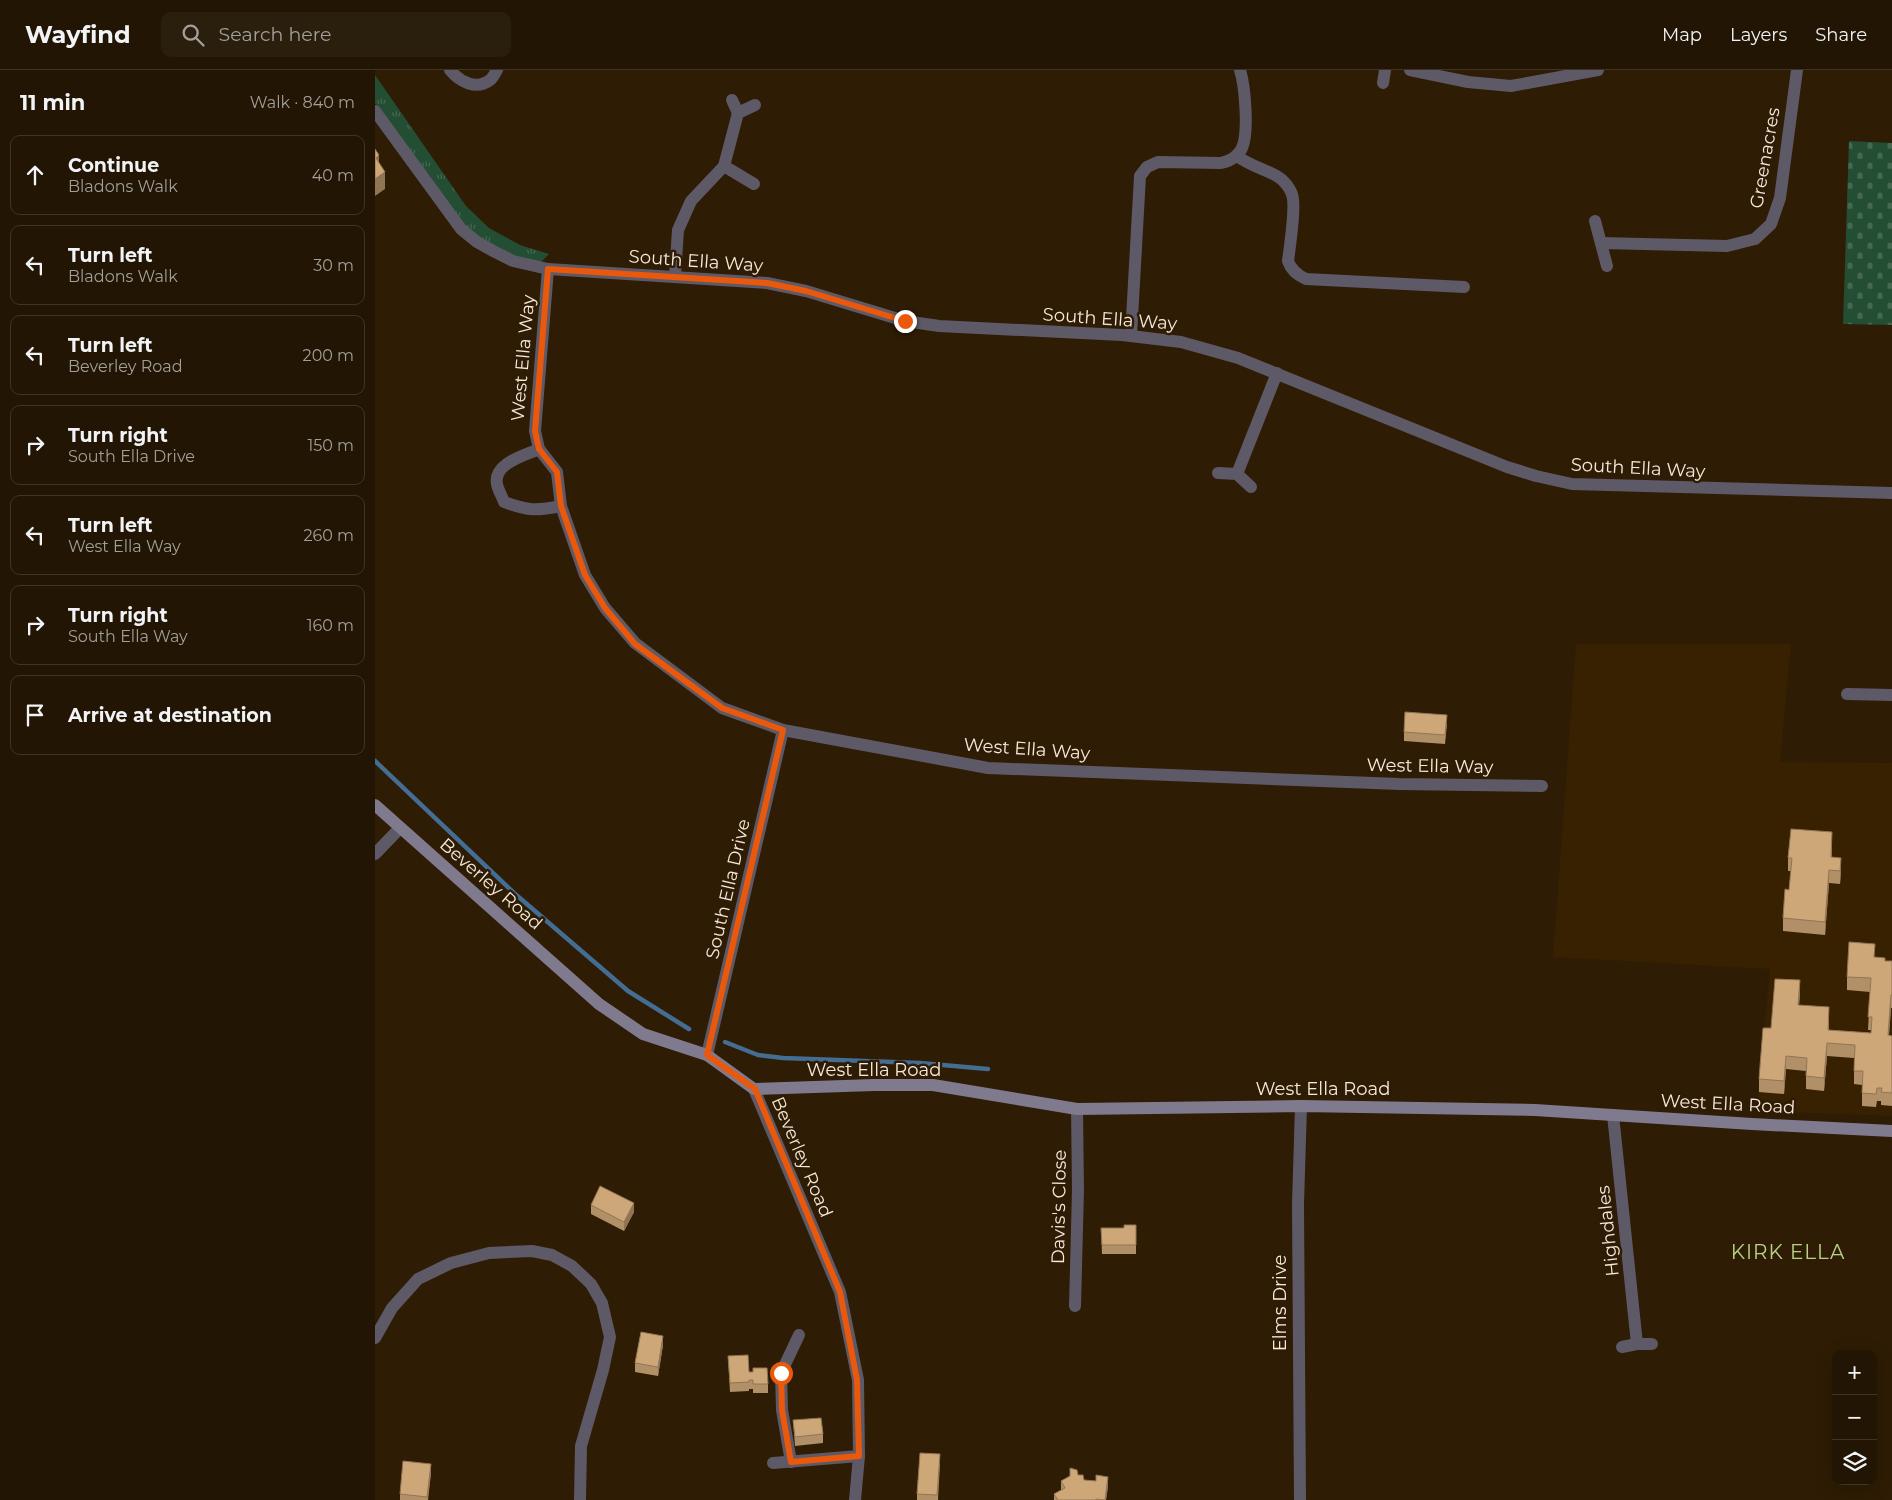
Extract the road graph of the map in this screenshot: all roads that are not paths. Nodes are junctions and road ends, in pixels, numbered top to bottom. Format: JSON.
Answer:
{"nodes":[{"id":1,"x":450,"y":70,"type":"edge"},
{"id":2,"x":497,"y":70,"type":"edge"},
{"id":3,"x":1240,"y":70,"type":"edge"},
{"id":4,"x":1410,"y":70,"type":"edge"},
{"id":5,"x":1598,"y":70,"type":"edge"},
{"id":6,"x":1797,"y":70,"type":"edge"},
{"id":7,"x":732,"y":100,"type":"dead end"},
{"id":8,"x":755,"y":105,"type":"dead end"},
{"id":9,"x":375,"y":112,"type":"edge"},
{"id":10,"x":738,"y":113,"type":"junction"},
{"id":11,"x":1237,"y":156,"type":"junction"},
{"id":12,"x":724,"y":166,"type":"junction"},
{"id":13,"x":754,"y":184,"type":"dead end"},
{"id":14,"x":1595,"y":221,"type":"dead end"},
{"id":15,"x":1601,"y":243,"type":"junction"},
{"id":16,"x":1607,"y":266,"type":"dead end"},
{"id":17,"x":548,"y":269,"type":"junction"},
{"id":18,"x":675,"y":276,"type":"junction"},
{"id":19,"x":1464,"y":287,"type":"dead end"},
{"id":20,"x":1131,"y":336,"type":"junction"},
{"id":21,"x":1277,"y":373,"type":"junction"},
{"id":22,"x":539,"y":449,"type":"junction"},
{"id":23,"x":1218,"y":473,"type":"dead end"},
{"id":24,"x":1237,"y":474,"type":"junction"},
{"id":25,"x":1251,"y":487,"type":"dead end"},
{"id":26,"x":1892,"y":493,"type":"edge"},
{"id":27,"x":561,"y":506,"type":"junction"},
{"id":28,"x":1847,"y":694,"type":"dead end"},
{"id":29,"x":1892,"y":695,"type":"edge"},
{"id":30,"x":783,"y":730,"type":"junction"},
{"id":31,"x":1542,"y":786,"type":"dead end"},
{"id":32,"x":375,"y":804,"type":"edge"},
{"id":33,"x":400,"y":828,"type":"junction"},
{"id":34,"x":375,"y":854,"type":"edge"},
{"id":35,"x":707,"y":1055,"type":"junction"},
{"id":36,"x":755,"y":1089,"type":"junction"},
{"id":37,"x":1301,"y":1106,"type":"junction"},
{"id":38,"x":1077,"y":1109,"type":"junction"},
{"id":39,"x":1613,"y":1115,"type":"junction"},
{"id":40,"x":1892,"y":1131,"type":"edge"},
{"id":41,"x":1075,"y":1306,"type":"dead end"},
{"id":42,"x":799,"y":1335,"type":"dead end"},
{"id":43,"x":375,"y":1338,"type":"edge"},
{"id":44,"x":1637,"y":1344,"type":"junction"},
{"id":45,"x":1652,"y":1344,"type":"dead end"},
{"id":46,"x":1622,"y":1347,"type":"dead end"},
{"id":47,"x":859,"y":1456,"type":"junction"},
{"id":48,"x":791,"y":1462,"type":"junction"},
{"id":49,"x":773,"y":1463,"type":"dead end"},
{"id":50,"x":580,"y":1500,"type":"edge"},
{"id":51,"x":855,"y":1500,"type":"edge"},
{"id":52,"x":1300,"y":1500,"type":"edge"}],
"edges":[{"from":1,"to":2,"type":"street"},
{"from":3,"to":11,"type":"street"},
{"from":4,"to":5,"type":"street"},
{"from":6,"to":15,"type":"street","name":"Greenacres"},
{"from":7,"to":10,"type":"street"},
{"from":8,"to":10,"type":"street"},
{"from":9,"to":17,"type":"street","name":"South Ella Way"},
{"from":10,"to":12,"type":"street"},
{"from":11,"to":19,"type":"street"},
{"from":11,"to":20,"type":"street"},
{"from":12,"to":13,"type":"street"},
{"from":12,"to":18,"type":"street"},
{"from":14,"to":15,"type":"street"},
{"from":15,"to":16,"type":"street"},
{"from":17,"to":18,"type":"street","name":"South Ella Way"},
{"from":17,"to":22,"type":"street","name":"West Ella Way"},
{"from":18,"to":20,"type":"street","name":"South Ella Way"},
{"from":20,"to":21,"type":"street","name":"South Ella Way"},
{"from":21,"to":24,"type":"street"},
{"from":21,"to":26,"type":"street","name":"South Ella Way"},
{"from":22,"to":27,"type":"street","name":"West Ella Way"},
{"from":22,"to":27,"type":"street"},
{"from":23,"to":24,"type":"street"},
{"from":24,"to":25,"type":"street"},
{"from":27,"to":30,"type":"street","name":"West Ella Way"},
{"from":28,"to":29,"type":"street"},
{"from":30,"to":31,"type":"street","name":"West Ella Way"},
{"from":30,"to":35,"type":"street","name":"South Ella Drive"},
{"from":32,"to":33,"type":"street","name":"Beverley Road"},
{"from":33,"to":34,"type":"street"},
{"from":33,"to":35,"type":"street","name":"Beverley Road"},
{"from":35,"to":36,"type":"street","name":"Beverley Road"},
{"from":36,"to":38,"type":"street","name":"West Ella Road"},
{"from":36,"to":47,"type":"street","name":"Beverley Road"},
{"from":37,"to":38,"type":"street","name":"West Ella Road"},
{"from":37,"to":39,"type":"street","name":"West Ella Road"},
{"from":37,"to":52,"type":"street","name":"Elms Drive"},
{"from":38,"to":41,"type":"street","name":"Davis's Close"},
{"from":39,"to":40,"type":"street","name":"West Ella Road"},
{"from":39,"to":44,"type":"street","name":"Highdales"},
{"from":42,"to":48,"type":"street"},
{"from":43,"to":50,"type":"street"},
{"from":44,"to":45,"type":"street"},
{"from":44,"to":46,"type":"street"},
{"from":47,"to":48,"type":"street"},
{"from":47,"to":51,"type":"street","name":"Beverley Road"},
{"from":48,"to":49,"type":"street"}]}
